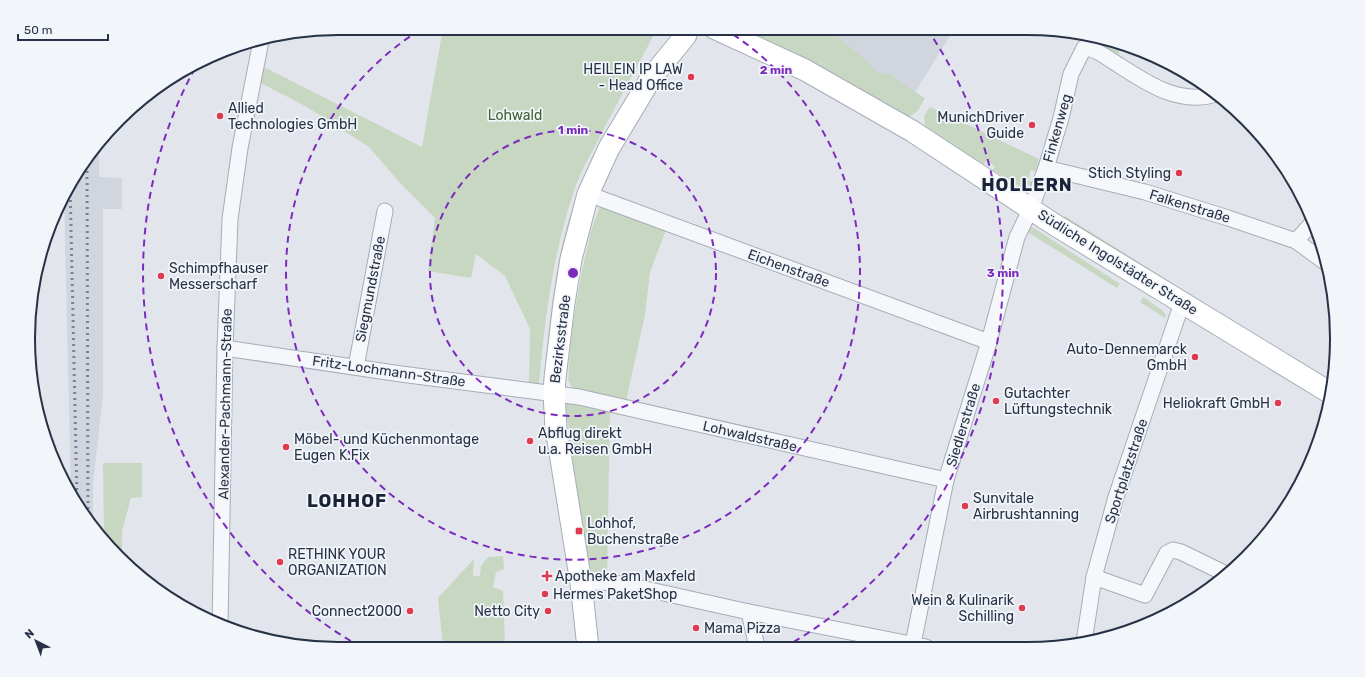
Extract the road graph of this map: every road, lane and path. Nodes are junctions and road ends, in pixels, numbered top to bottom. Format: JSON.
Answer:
{"nodes":[{"id":1,"x":680,"y":35,"type":"edge"},
{"id":2,"x":690,"y":35,"type":"edge"},
{"id":3,"x":703,"y":35,"type":"edge"},
{"id":4,"x":729,"y":35,"type":"edge"},
{"id":5,"x":260,"y":45,"type":"edge"},
{"id":6,"x":1208,"y":96,"type":"edge"},
{"id":7,"x":1046,"y":168,"type":"junction"},
{"id":8,"x":588,"y":194,"type":"junction"},
{"id":9,"x":1030,"y":208,"type":"junction"},
{"id":10,"x":385,"y":211,"type":"dead end"},
{"id":11,"x":1309,"y":227,"type":"edge"},
{"id":12,"x":1296,"y":241,"type":"junction"},
{"id":13,"x":1319,"y":258,"type":"edge"},
{"id":14,"x":1182,"y":303,"type":"junction"},
{"id":15,"x":989,"y":342,"type":"junction"},
{"id":16,"x":225,"y":348,"type":"junction"},
{"id":17,"x":356,"y":367,"type":"junction"},
{"id":18,"x":1325,"y":390,"type":"edge"},
{"id":19,"x":554,"y":394,"type":"junction"},
{"id":20,"x":946,"y":480,"type":"junction"},
{"id":21,"x":1221,"y":572,"type":"edge"},
{"id":22,"x":1094,"y":577,"type":"junction"},
{"id":23,"x":581,"y":583,"type":"junction"},
{"id":24,"x":749,"y":612,"type":"junction"},
{"id":25,"x":220,"y":618,"type":"edge"},
{"id":26,"x":1085,"y":636,"type":"edge"},
{"id":27,"x":587,"y":642,"type":"edge"},
{"id":28,"x":756,"y":642,"type":"edge"},
{"id":29,"x":898,"y":642,"type":"edge"},
{"id":30,"x":919,"y":642,"type":"edge"}],
"edges":[{"from":1,"to":8,"type":"street","name":"Bezirksstraße"},
{"from":2,"to":3,"type":"street"},
{"from":4,"to":9,"type":"street","name":"Südliche Ingolstädter Straße"},
{"from":5,"to":16,"type":"street","name":"Alexander-Pachmann-Straße"},
{"from":6,"to":7,"type":"street","name":"Finkenweg"},
{"from":7,"to":9,"type":"street","name":"Finkenweg"},
{"from":7,"to":12,"type":"street","name":"Falkenstraße"},
{"from":8,"to":15,"type":"street","name":"Eichenstraße"},
{"from":8,"to":19,"type":"street","name":"Bezirksstraße"},
{"from":9,"to":14,"type":"street","name":"Südliche Ingolstädter Straße"},
{"from":9,"to":15,"type":"street","name":"Siedlerstraße"},
{"from":10,"to":17,"type":"street","name":"Siegmundstraße"},
{"from":11,"to":12,"type":"street"},
{"from":12,"to":13,"type":"street","name":"Falkenstraße"},
{"from":14,"to":18,"type":"street","name":"Südliche Ingolstädter Straße"},
{"from":14,"to":22,"type":"street","name":"Sportplatzstraße"},
{"from":15,"to":20,"type":"street","name":"Siedlerstraße"},
{"from":16,"to":17,"type":"street","name":"Fritz-Lochmann-Straße"},
{"from":16,"to":25,"type":"street","name":"Alexander-Pachmann-Straße"},
{"from":17,"to":19,"type":"street","name":"Fritz-Lochmann-Straße"},
{"from":19,"to":20,"type":"street","name":"Lohwaldstraße"},
{"from":19,"to":23,"type":"street","name":"Bezirksstraße"},
{"from":20,"to":30,"type":"street","name":"Siedlerstraße"},
{"from":21,"to":22,"type":"street"},
{"from":22,"to":26,"type":"street","name":"Sportplatzstraße"},
{"from":23,"to":24,"type":"street"},
{"from":23,"to":27,"type":"street","name":"Bezirksstraße"},
{"from":24,"to":28,"type":"street"},
{"from":24,"to":29,"type":"street"}]}
